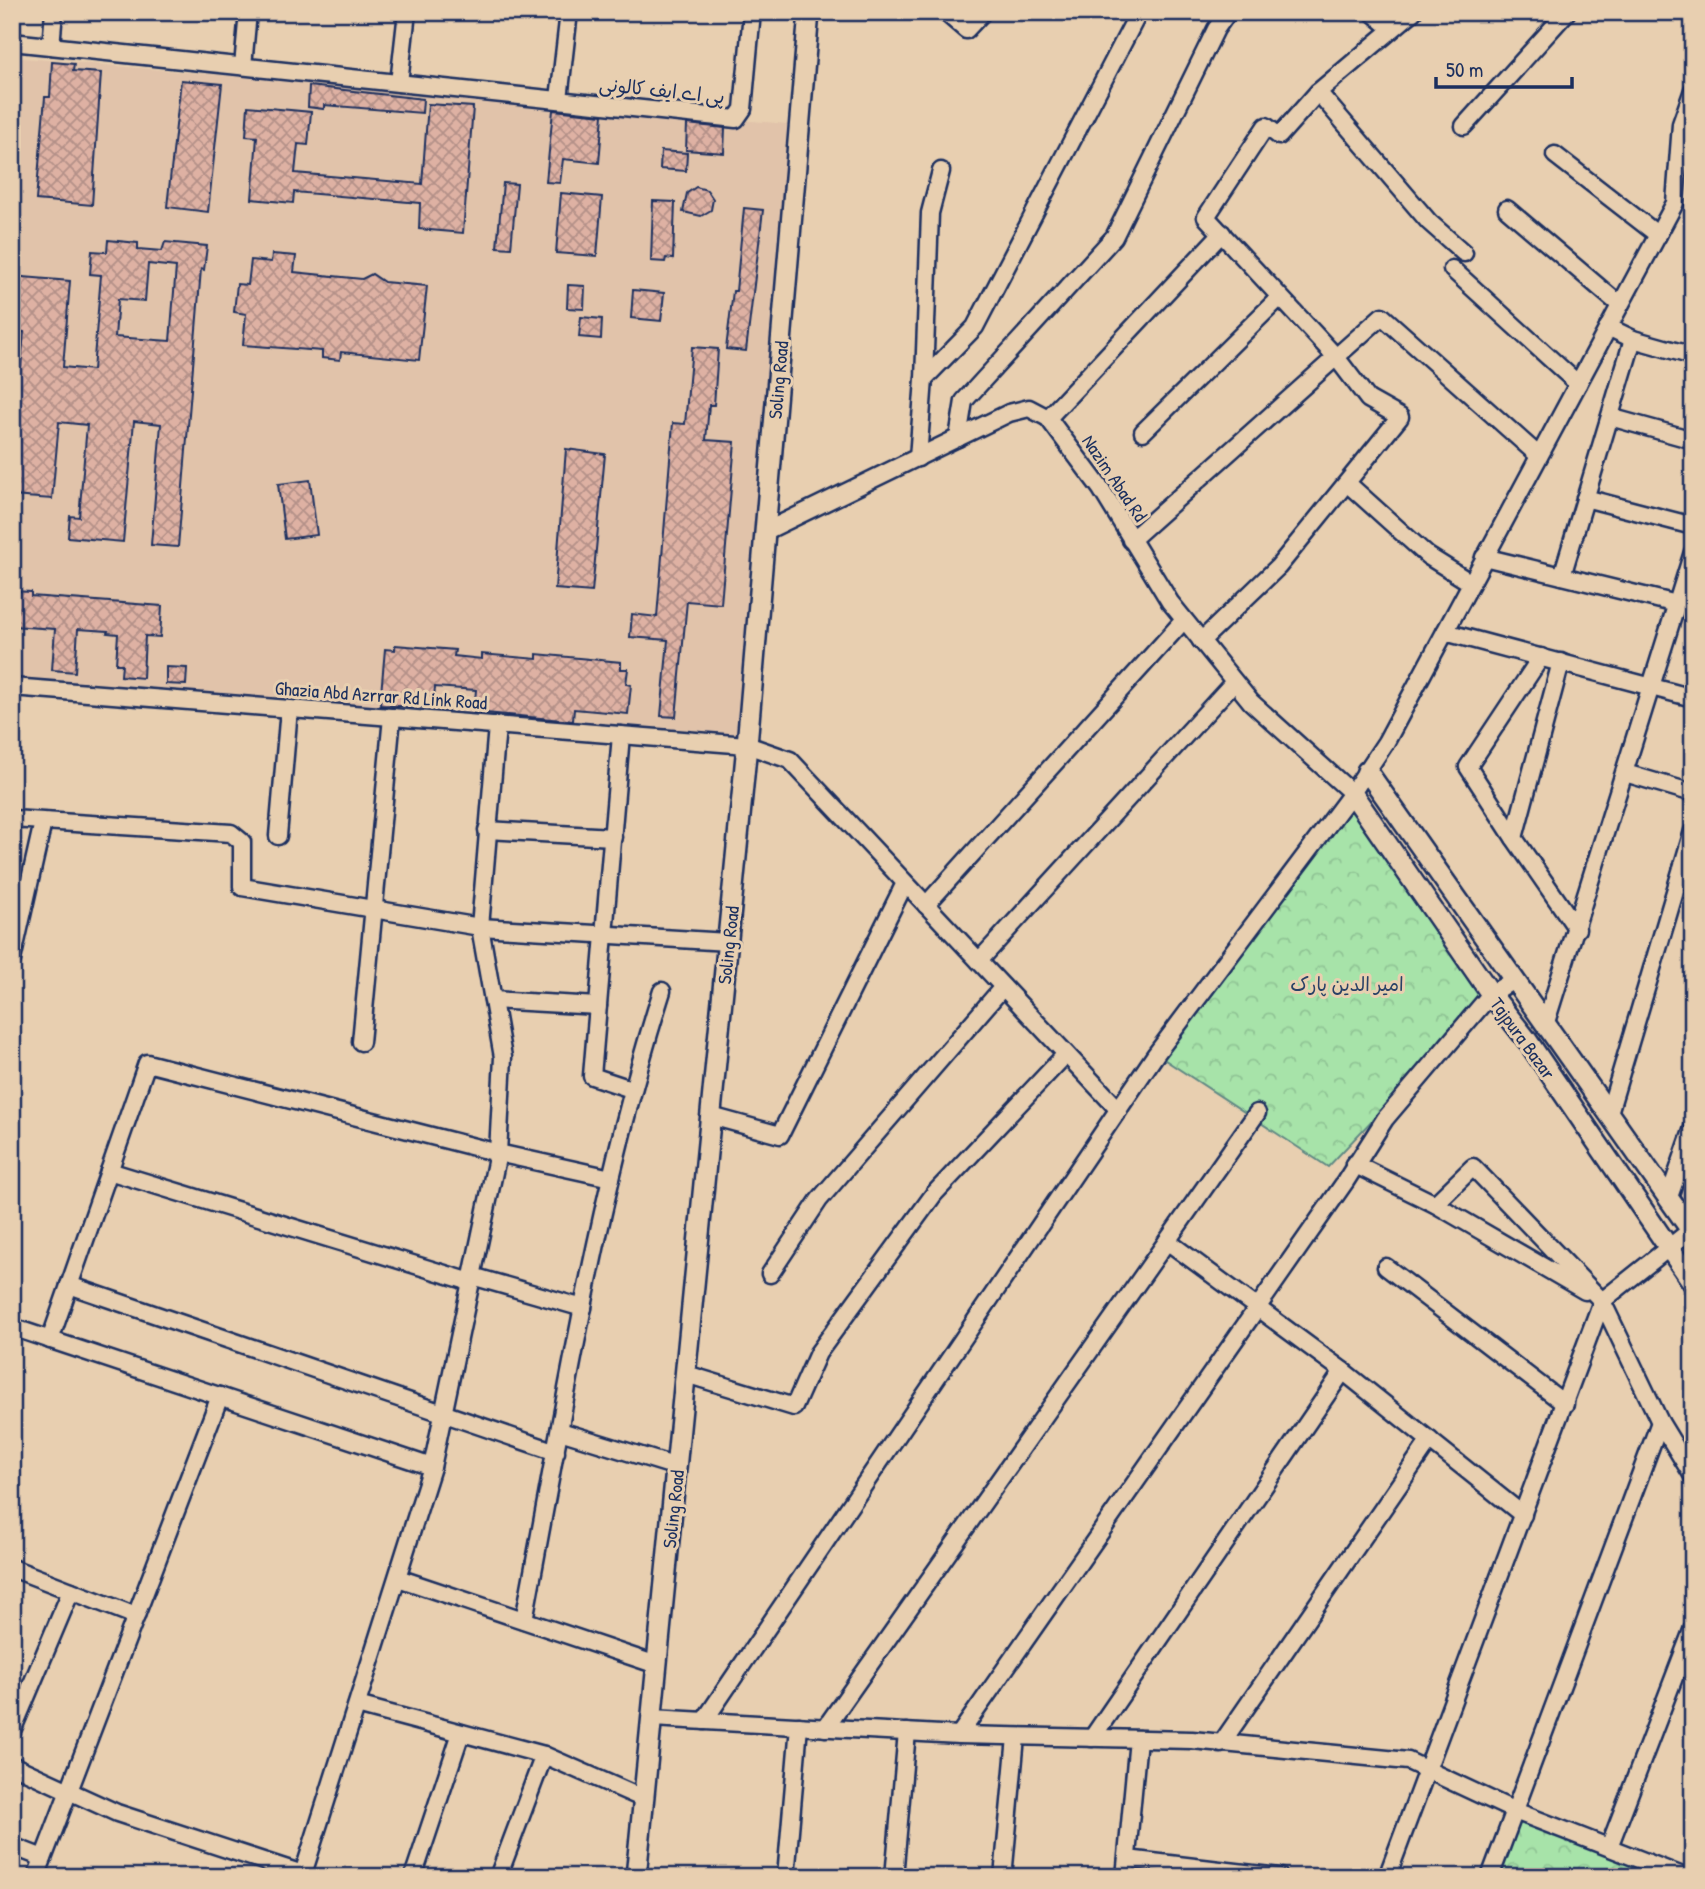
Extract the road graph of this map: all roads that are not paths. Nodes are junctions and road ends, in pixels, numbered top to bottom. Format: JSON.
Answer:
{"nodes":[{"id":1,"x":54,"y":12,"type":"edge"},
{"id":2,"x":248,"y":12,"type":"edge"},
{"id":3,"x":407,"y":12,"type":"edge"},
{"id":4,"x":569,"y":12,"type":"edge"},
{"id":5,"x":752,"y":12,"type":"edge"},
{"id":6,"x":809,"y":12,"type":"edge"},
{"id":7,"x":945,"y":12,"type":"edge"},
{"id":8,"x":983,"y":12,"type":"edge"},
{"id":9,"x":1139,"y":12,"type":"edge"},
{"id":10,"x":1228,"y":12,"type":"edge"},
{"id":11,"x":1372,"y":12,"type":"edge"},
{"id":12,"x":1413,"y":12,"type":"edge"},
{"id":13,"x":1567,"y":12,"type":"edge"},
{"id":14,"x":1392,"y":29,"type":"junction"},
{"id":15,"x":12,"y":42,"type":"edge"},
{"id":16,"x":51,"y":46,"type":"junction"},
{"id":17,"x":243,"y":66,"type":"junction"},
{"id":18,"x":399,"y":83,"type":"junction"},
{"id":19,"x":1693,"y":90,"type":"edge"},
{"id":20,"x":1318,"y":92,"type":"junction"},
{"id":21,"x":559,"y":99,"type":"junction"},
{"id":22,"x":1464,"y":126,"type":"dead end"},
{"id":23,"x":1686,"y":153,"type":"edge"},
{"id":24,"x":1555,"y":155,"type":"dead end"},
{"id":25,"x":941,"y":171,"type":"dead end"},
{"id":26,"x":1507,"y":209,"type":"dead end"},
{"id":27,"x":1222,"y":233,"type":"junction"},
{"id":28,"x":1658,"y":235,"type":"junction"},
{"id":29,"x":1464,"y":254,"type":"dead end"},
{"id":30,"x":1452,"y":270,"type":"dead end"},
{"id":31,"x":1280,"y":297,"type":"junction"},
{"id":32,"x":1620,"y":305,"type":"junction"},
{"id":33,"x":1608,"y":327,"type":"junction"},
{"id":34,"x":1633,"y":339,"type":"junction"},
{"id":35,"x":1693,"y":356,"type":"edge"},
{"id":36,"x":1336,"y":357,"type":"junction"},
{"id":37,"x":924,"y":379,"type":"junction"},
{"id":38,"x":1578,"y":384,"type":"junction"},
{"id":39,"x":1610,"y":417,"type":"junction"},
{"id":40,"x":1048,"y":418,"type":"junction"},
{"id":41,"x":1143,"y":432,"type":"dead end"},
{"id":42,"x":958,"y":438,"type":"junction"},
{"id":43,"x":1693,"y":440,"type":"edge"},
{"id":44,"x":1539,"y":456,"type":"junction"},
{"id":45,"x":918,"y":457,"type":"junction"},
{"id":46,"x":1347,"y":483,"type":"junction"},
{"id":47,"x":1586,"y":498,"type":"junction"},
{"id":48,"x":1693,"y":526,"type":"edge"},
{"id":49,"x":766,"y":531,"type":"junction"},
{"id":50,"x":1132,"y":540,"type":"junction"},
{"id":51,"x":1693,"y":552,"type":"edge"},
{"id":52,"x":1485,"y":557,"type":"junction"},
{"id":53,"x":1562,"y":576,"type":"junction"},
{"id":54,"x":1471,"y":583,"type":"junction"},
{"id":55,"x":1677,"y":604,"type":"junction"},
{"id":56,"x":1184,"y":620,"type":"junction"},
{"id":57,"x":1445,"y":632,"type":"junction"},
{"id":58,"x":1201,"y":641,"type":"junction"},
{"id":59,"x":1541,"y":657,"type":"junction"},
{"id":60,"x":1561,"y":662,"type":"junction"},
{"id":61,"x":1234,"y":682,"type":"junction"},
{"id":62,"x":1651,"y":685,"type":"junction"},
{"id":63,"x":12,"y":687,"type":"edge"},
{"id":64,"x":1693,"y":698,"type":"edge"},
{"id":65,"x":289,"y":709,"type":"junction"},
{"id":66,"x":392,"y":718,"type":"junction"},
{"id":67,"x":497,"y":726,"type":"junction"},
{"id":68,"x":621,"y":736,"type":"junction"},
{"id":69,"x":747,"y":746,"type":"junction"},
{"id":70,"x":1367,"y":771,"type":"junction"},
{"id":71,"x":1625,"y":773,"type":"junction"},
{"id":72,"x":1352,"y":793,"type":"junction"},
{"id":73,"x":1693,"y":793,"type":"edge"},
{"id":74,"x":12,"y":819,"type":"edge"},
{"id":75,"x":43,"y":822,"type":"junction"},
{"id":76,"x":487,"y":830,"type":"junction"},
{"id":77,"x":1693,"y":831,"type":"edge"},
{"id":78,"x":278,"y":836,"type":"dead end"},
{"id":79,"x":613,"y":837,"type":"junction"},
{"id":80,"x":1514,"y":838,"type":"junction"},
{"id":81,"x":905,"y":883,"type":"junction"},
{"id":82,"x":926,"y":905,"type":"junction"},
{"id":83,"x":375,"y":910,"type":"junction"},
{"id":84,"x":480,"y":927,"type":"junction"},
{"id":85,"x":1577,"y":929,"type":"junction"},
{"id":86,"x":605,"y":935,"type":"junction"},
{"id":87,"x":728,"y":942,"type":"junction"},
{"id":88,"x":12,"y":960,"type":"edge"},
{"id":89,"x":979,"y":961,"type":"junction"},
{"id":90,"x":1512,"y":981,"type":"junction"},
{"id":91,"x":1003,"y":987,"type":"junction"},
{"id":92,"x":662,"y":991,"type":"dead end"},
{"id":93,"x":1491,"y":994,"type":"junction"},
{"id":94,"x":493,"y":1000,"type":"junction"},
{"id":95,"x":598,"y":1006,"type":"junction"},
{"id":96,"x":1546,"y":1021,"type":"junction"},
{"id":97,"x":361,"y":1042,"type":"dead end"},
{"id":98,"x":1066,"y":1054,"type":"junction"},
{"id":99,"x":631,"y":1089,"type":"junction"},
{"id":100,"x":1119,"y":1110,"type":"junction"},
{"id":101,"x":1257,"y":1112,"type":"dead end"},
{"id":102,"x":1609,"y":1113,"type":"junction"},
{"id":103,"x":711,"y":1116,"type":"junction"},
{"id":104,"x":1693,"y":1128,"type":"edge"},
{"id":105,"x":498,"y":1153,"type":"junction"},
{"id":106,"x":1354,"y":1164,"type":"junction"},
{"id":107,"x":109,"y":1171,"type":"junction"},
{"id":108,"x":611,"y":1178,"type":"junction"},
{"id":109,"x":1670,"y":1197,"type":"junction"},
{"id":110,"x":1435,"y":1204,"type":"junction"},
{"id":111,"x":1692,"y":1231,"type":"edge"},
{"id":112,"x":1167,"y":1241,"type":"junction"},
{"id":113,"x":1667,"y":1248,"type":"junction"},
{"id":114,"x":1386,"y":1267,"type":"dead end"},
{"id":115,"x":770,"y":1274,"type":"dead end"},
{"id":116,"x":472,"y":1279,"type":"junction"},
{"id":117,"x":1693,"y":1283,"type":"edge"},
{"id":118,"x":69,"y":1285,"type":"junction"},
{"id":119,"x":1602,"y":1301,"type":"junction"},
{"id":120,"x":1257,"y":1307,"type":"junction"},
{"id":121,"x":583,"y":1308,"type":"junction"},
{"id":122,"x":12,"y":1327,"type":"edge"},
{"id":123,"x":50,"y":1340,"type":"junction"},
{"id":124,"x":1343,"y":1371,"type":"junction"},
{"id":125,"x":686,"y":1374,"type":"junction"},
{"id":126,"x":220,"y":1396,"type":"junction"},
{"id":127,"x":1565,"y":1404,"type":"junction"},
{"id":128,"x":444,"y":1414,"type":"junction"},
{"id":129,"x":1660,"y":1422,"type":"junction"},
{"id":130,"x":560,"y":1431,"type":"junction"},
{"id":131,"x":1430,"y":1440,"type":"junction"},
{"id":132,"x":556,"y":1452,"type":"junction"},
{"id":133,"x":432,"y":1467,"type":"junction"},
{"id":134,"x":677,"y":1467,"type":"junction"},
{"id":135,"x":1693,"y":1476,"type":"edge"},
{"id":136,"x":1523,"y":1515,"type":"junction"},
{"id":137,"x":12,"y":1568,"type":"edge"},
{"id":138,"x":398,"y":1578,"type":"junction"},
{"id":139,"x":71,"y":1591,"type":"junction"},
{"id":140,"x":136,"y":1616,"type":"junction"},
{"id":141,"x":524,"y":1620,"type":"junction"},
{"id":142,"x":1693,"y":1628,"type":"edge"},
{"id":143,"x":657,"y":1665,"type":"junction"},
{"id":144,"x":357,"y":1705,"type":"junction"},
{"id":145,"x":652,"y":1718,"type":"junction"},
{"id":146,"x":704,"y":1721,"type":"junction"},
{"id":147,"x":799,"y":1727,"type":"junction"},
{"id":148,"x":825,"y":1728,"type":"junction"},
{"id":149,"x":12,"y":1731,"type":"edge"},
{"id":150,"x":461,"y":1732,"type":"junction"},
{"id":151,"x":907,"y":1732,"type":"junction"},
{"id":152,"x":959,"y":1735,"type":"junction"},
{"id":153,"x":1016,"y":1737,"type":"junction"},
{"id":154,"x":1092,"y":1738,"type":"junction"},
{"id":155,"x":1138,"y":1739,"type":"junction"},
{"id":156,"x":1221,"y":1744,"type":"junction"},
{"id":157,"x":544,"y":1755,"type":"junction"},
{"id":158,"x":12,"y":1765,"type":"edge"},
{"id":159,"x":1427,"y":1768,"type":"junction"},
{"id":160,"x":69,"y":1791,"type":"junction"},
{"id":161,"x":644,"y":1799,"type":"junction"},
{"id":162,"x":1515,"y":1811,"type":"junction"},
{"id":163,"x":12,"y":1846,"type":"edge"},
{"id":164,"x":1609,"y":1847,"type":"junction"},
{"id":165,"x":43,"y":1858,"type":"junction"},
{"id":166,"x":1127,"y":1859,"type":"junction"},
{"id":167,"x":303,"y":1876,"type":"edge"},
{"id":168,"x":36,"y":1877,"type":"edge"},
{"id":169,"x":413,"y":1877,"type":"edge"},
{"id":170,"x":498,"y":1877,"type":"edge"},
{"id":171,"x":636,"y":1877,"type":"edge"},
{"id":172,"x":786,"y":1877,"type":"edge"},
{"id":173,"x":894,"y":1877,"type":"edge"},
{"id":174,"x":1003,"y":1877,"type":"edge"},
{"id":175,"x":1125,"y":1877,"type":"edge"},
{"id":176,"x":1280,"y":1877,"type":"edge"},
{"id":177,"x":1387,"y":1877,"type":"edge"},
{"id":178,"x":1490,"y":1877,"type":"edge"},
{"id":179,"x":1685,"y":1877,"type":"edge"}],
"edges":[{"from":1,"to":16,"type":"street"},
{"from":2,"to":17,"type":"street"},
{"from":3,"to":18,"type":"street"},
{"from":4,"to":21,"type":"street"},
{"from":5,"to":21,"type":"street","name":"پی اے ایف کالونی"},
{"from":6,"to":49,"type":"street","name":"Soling Road"},
{"from":7,"to":8,"type":"street"},
{"from":9,"to":37,"type":"street"},
{"from":10,"to":42,"type":"street"},
{"from":11,"to":14,"type":"street"},
{"from":12,"to":14,"type":"street"},
{"from":13,"to":22,"type":"street"},
{"from":14,"to":20,"type":"street"},
{"from":15,"to":16,"type":"street","name":"پی اے ایف کالونی"},
{"from":16,"to":17,"type":"street","name":"پی اے ایف کالونی"},
{"from":17,"to":18,"type":"street","name":"پی اے ایف کالونی"},
{"from":18,"to":21,"type":"street","name":"پی اے ایف کالونی"},
{"from":19,"to":23,"type":"street"},
{"from":20,"to":27,"type":"street"},
{"from":20,"to":29,"type":"street"},
{"from":23,"to":28,"type":"street"},
{"from":24,"to":28,"type":"street"},
{"from":25,"to":37,"type":"street"},
{"from":26,"to":32,"type":"street"},
{"from":27,"to":31,"type":"street"},
{"from":27,"to":40,"type":"street"},
{"from":28,"to":32,"type":"street"},
{"from":30,"to":38,"type":"street"},
{"from":31,"to":36,"type":"street"},
{"from":31,"to":41,"type":"street"},
{"from":32,"to":33,"type":"street"},
{"from":33,"to":34,"type":"street"},
{"from":33,"to":38,"type":"street"},
{"from":34,"to":35,"type":"street"},
{"from":34,"to":39,"type":"street"},
{"from":36,"to":44,"type":"street"},
{"from":36,"to":46,"type":"street"},
{"from":36,"to":50,"type":"street"},
{"from":37,"to":45,"type":"street"},
{"from":38,"to":44,"type":"street"},
{"from":39,"to":43,"type":"street"},
{"from":39,"to":47,"type":"street"},
{"from":40,"to":42,"type":"street"},
{"from":40,"to":50,"type":"street","name":"Nazim Abad Rd"},
{"from":42,"to":45,"type":"street"},
{"from":44,"to":52,"type":"street"},
{"from":45,"to":49,"type":"street"},
{"from":46,"to":54,"type":"street"},
{"from":46,"to":58,"type":"street"},
{"from":47,"to":48,"type":"street"},
{"from":47,"to":53,"type":"street"},
{"from":49,"to":69,"type":"street","name":"Soling Road"},
{"from":50,"to":56,"type":"street","name":"Nazim Abad Rd"},
{"from":51,"to":55,"type":"street"},
{"from":52,"to":53,"type":"street"},
{"from":52,"to":54,"type":"street"},
{"from":53,"to":55,"type":"street"},
{"from":54,"to":57,"type":"street"},
{"from":55,"to":62,"type":"street"},
{"from":56,"to":58,"type":"street","name":"Nazim Abad Rd"},
{"from":56,"to":82,"type":"street"},
{"from":57,"to":59,"type":"street"},
{"from":57,"to":70,"type":"street"},
{"from":58,"to":61,"type":"street","name":"Nazim Abad Rd"},
{"from":59,"to":60,"type":"street"},
{"from":59,"to":80,"type":"street"},
{"from":60,"to":62,"type":"street"},
{"from":60,"to":80,"type":"street"},
{"from":61,"to":72,"type":"street","name":"Nazim Abad Rd"},
{"from":61,"to":89,"type":"street"},
{"from":62,"to":64,"type":"street"},
{"from":62,"to":71,"type":"street"},
{"from":63,"to":65,"type":"street","name":"Ghazia Abd Azrrar Rd Link Road"},
{"from":65,"to":66,"type":"street","name":"Ghazia Abd Azrrar Rd Link Road"},
{"from":65,"to":78,"type":"street"},
{"from":66,"to":67,"type":"street","name":"Ghazia Abd Azrrar Rd Link Road"},
{"from":66,"to":83,"type":"street"},
{"from":67,"to":68,"type":"street","name":"Ghazia Abd Azrrar Rd Link Road"},
{"from":67,"to":76,"type":"street"},
{"from":68,"to":69,"type":"street","name":"Ghazia Abd Azrrar Rd Link Road"},
{"from":68,"to":79,"type":"street"},
{"from":69,"to":81,"type":"street","name":"Ghazia Abd Azrrar Rd Link Road"},
{"from":69,"to":87,"type":"street","name":"Soling Road"},
{"from":70,"to":72,"type":"street"},
{"from":70,"to":90,"type":"street","name":"Tajpura Bazar"},
{"from":71,"to":73,"type":"street"},
{"from":71,"to":85,"type":"street"},
{"from":72,"to":93,"type":"street","name":"Tajpura Bazar"},
{"from":72,"to":100,"type":"street"},
{"from":74,"to":75,"type":"street"},
{"from":75,"to":83,"type":"street"},
{"from":75,"to":88,"type":"street"},
{"from":76,"to":79,"type":"street"},
{"from":76,"to":84,"type":"street"},
{"from":77,"to":102,"type":"street"},
{"from":79,"to":86,"type":"street"},
{"from":80,"to":85,"type":"street"},
{"from":81,"to":82,"type":"street","name":"Ghazia Abd Azrrar Rd Link Road"},
{"from":81,"to":103,"type":"street"},
{"from":82,"to":89,"type":"street","name":"Ghazia Abd Azrrar Rd Link Road"},
{"from":83,"to":84,"type":"street"},
{"from":83,"to":97,"type":"street"},
{"from":84,"to":86,"type":"street"},
{"from":84,"to":94,"type":"street"},
{"from":85,"to":96,"type":"street"},
{"from":86,"to":87,"type":"street"},
{"from":86,"to":95,"type":"street"},
{"from":87,"to":103,"type":"street","name":"Soling Road"},
{"from":89,"to":91,"type":"street","name":"Ghazia Abd Azrrar Rd Link Road"},
{"from":90,"to":93,"type":"street"},
{"from":90,"to":96,"type":"street","name":"Tajpura Bazar"},
{"from":91,"to":98,"type":"street","name":"Ghazia Abd Azrrar Rd Link Road"},
{"from":91,"to":115,"type":"street"},
{"from":92,"to":99,"type":"street"},
{"from":93,"to":106,"type":"street"},
{"from":93,"to":113,"type":"street","name":"Tajpura Bazar"},
{"from":94,"to":95,"type":"street"},
{"from":94,"to":105,"type":"street"},
{"from":95,"to":99,"type":"street"},
{"from":96,"to":102,"type":"street","name":"Tajpura Bazar"},
{"from":98,"to":100,"type":"street","name":"Ghazia Abd Azrrar Rd Link Road"},
{"from":98,"to":125,"type":"street"},
{"from":99,"to":108,"type":"street"},
{"from":100,"to":146,"type":"street"},
{"from":101,"to":112,"type":"street"},
{"from":102,"to":109,"type":"street","name":"Tajpura Bazar"},
{"from":103,"to":125,"type":"street","name":"Soling Road"},
{"from":104,"to":109,"type":"street"},
{"from":105,"to":107,"type":"street"},
{"from":105,"to":108,"type":"street"},
{"from":105,"to":116,"type":"street"},
{"from":106,"to":110,"type":"street"},
{"from":106,"to":120,"type":"street"},
{"from":107,"to":116,"type":"street"},
{"from":107,"to":118,"type":"street"},
{"from":108,"to":121,"type":"street"},
{"from":109,"to":111,"type":"street","name":"Tajpura Bazar"},
{"from":110,"to":119,"type":"street"},
{"from":110,"to":119,"type":"street"},
{"from":111,"to":113,"type":"street"},
{"from":112,"to":120,"type":"street"},
{"from":112,"to":148,"type":"street"},
{"from":113,"to":117,"type":"street","name":"Tajpura Bazar"},
{"from":113,"to":119,"type":"street"},
{"from":114,"to":127,"type":"street"},
{"from":116,"to":121,"type":"street"},
{"from":116,"to":128,"type":"street"},
{"from":118,"to":123,"type":"street"},
{"from":118,"to":128,"type":"street"},
{"from":119,"to":127,"type":"street"},
{"from":119,"to":129,"type":"street"},
{"from":120,"to":124,"type":"street"},
{"from":120,"to":152,"type":"street"},
{"from":121,"to":130,"type":"street"},
{"from":122,"to":123,"type":"street"},
{"from":123,"to":126,"type":"street"},
{"from":124,"to":131,"type":"street"},
{"from":124,"to":154,"type":"street"},
{"from":125,"to":134,"type":"street","name":"Soling Road"},
{"from":126,"to":133,"type":"street"},
{"from":126,"to":140,"type":"street"},
{"from":127,"to":136,"type":"street"},
{"from":128,"to":132,"type":"street"},
{"from":128,"to":133,"type":"street"},
{"from":129,"to":135,"type":"street"},
{"from":129,"to":162,"type":"street"},
{"from":130,"to":132,"type":"street"},
{"from":130,"to":134,"type":"street"},
{"from":131,"to":136,"type":"street"},
{"from":131,"to":156,"type":"street"},
{"from":132,"to":141,"type":"street"},
{"from":133,"to":138,"type":"street"},
{"from":134,"to":143,"type":"street","name":"Soling Road"},
{"from":136,"to":159,"type":"street"},
{"from":137,"to":139,"type":"street"},
{"from":138,"to":141,"type":"street"},
{"from":138,"to":144,"type":"street"},
{"from":139,"to":140,"type":"street"},
{"from":139,"to":149,"type":"street"},
{"from":140,"to":160,"type":"street"},
{"from":141,"to":143,"type":"street"},
{"from":142,"to":164,"type":"street"},
{"from":143,"to":145,"type":"street","name":"Soling Road"},
{"from":144,"to":150,"type":"street"},
{"from":144,"to":167,"type":"street"},
{"from":145,"to":146,"type":"street"},
{"from":145,"to":161,"type":"street","name":"Soling Road"},
{"from":146,"to":147,"type":"street"},
{"from":147,"to":148,"type":"street"},
{"from":147,"to":172,"type":"street"},
{"from":148,"to":151,"type":"street"},
{"from":150,"to":157,"type":"street"},
{"from":150,"to":169,"type":"street"},
{"from":151,"to":152,"type":"street"},
{"from":151,"to":173,"type":"street"},
{"from":152,"to":153,"type":"street"},
{"from":153,"to":154,"type":"street"},
{"from":153,"to":174,"type":"street"},
{"from":154,"to":155,"type":"street"},
{"from":155,"to":156,"type":"street"},
{"from":155,"to":166,"type":"street"},
{"from":156,"to":159,"type":"street"},
{"from":157,"to":161,"type":"street"},
{"from":157,"to":170,"type":"street"},
{"from":158,"to":160,"type":"street"},
{"from":159,"to":162,"type":"street"},
{"from":159,"to":177,"type":"street"},
{"from":160,"to":165,"type":"street"},
{"from":160,"to":167,"type":"street"},
{"from":161,"to":171,"type":"street","name":"Soling Road"},
{"from":162,"to":164,"type":"street"},
{"from":162,"to":178,"type":"street"},
{"from":163,"to":165,"type":"street"},
{"from":164,"to":179,"type":"street"},
{"from":165,"to":168,"type":"street"},
{"from":166,"to":175,"type":"street"},
{"from":166,"to":176,"type":"street"}]}
